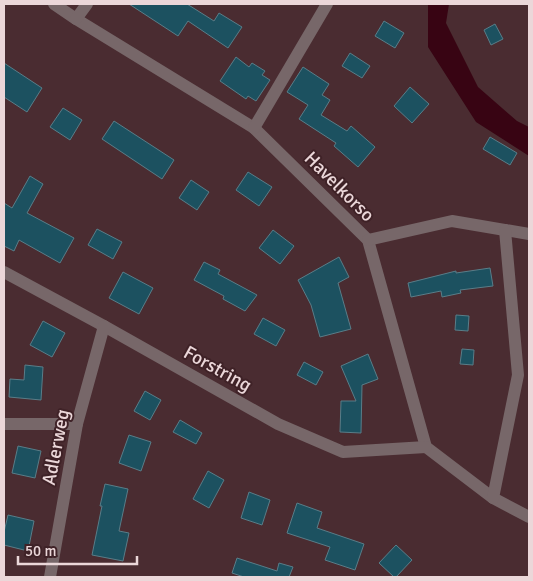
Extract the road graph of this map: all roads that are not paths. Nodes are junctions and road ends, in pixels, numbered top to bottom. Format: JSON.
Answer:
{"nodes":[{"id":1,"x":54,"y":4,"type":"edge"},
{"id":2,"x":86,"y":4,"type":"edge"},
{"id":3,"x":327,"y":4,"type":"edge"},
{"id":4,"x":76,"y":19,"type":"junction"},
{"id":5,"x":254,"y":128,"type":"junction"},
{"id":6,"x":505,"y":230,"type":"junction"},
{"id":7,"x":529,"y":234,"type":"edge"},
{"id":8,"x":368,"y":240,"type":"junction"},
{"id":9,"x":4,"y":272,"type":"edge"},
{"id":10,"x":104,"y":326,"type":"junction"},
{"id":11,"x":4,"y":424,"type":"edge"},
{"id":12,"x":78,"y":424,"type":"junction"},
{"id":13,"x":426,"y":447,"type":"junction"},
{"id":14,"x":493,"y":498,"type":"junction"},
{"id":15,"x":529,"y":517,"type":"edge"},
{"id":16,"x":50,"y":577,"type":"edge"}],
"edges":[{"from":1,"to":4,"type":"street","name":"Havelkorso"},
{"from":2,"to":4,"type":"street"},
{"from":3,"to":5,"type":"street"},
{"from":4,"to":5,"type":"street","name":"Havelkorso"},
{"from":5,"to":8,"type":"street","name":"Havelkorso"},
{"from":6,"to":7,"type":"street"},
{"from":6,"to":8,"type":"street"},
{"from":6,"to":14,"type":"street"},
{"from":8,"to":13,"type":"street","name":"Havelkorso"},
{"from":9,"to":10,"type":"street","name":"Forstring"},
{"from":10,"to":12,"type":"street","name":"Adlerweg"},
{"from":10,"to":13,"type":"street","name":"Forstring"},
{"from":11,"to":12,"type":"street"},
{"from":12,"to":16,"type":"street","name":"Adlerweg"},
{"from":13,"to":14,"type":"street"},
{"from":14,"to":15,"type":"street"}]}
